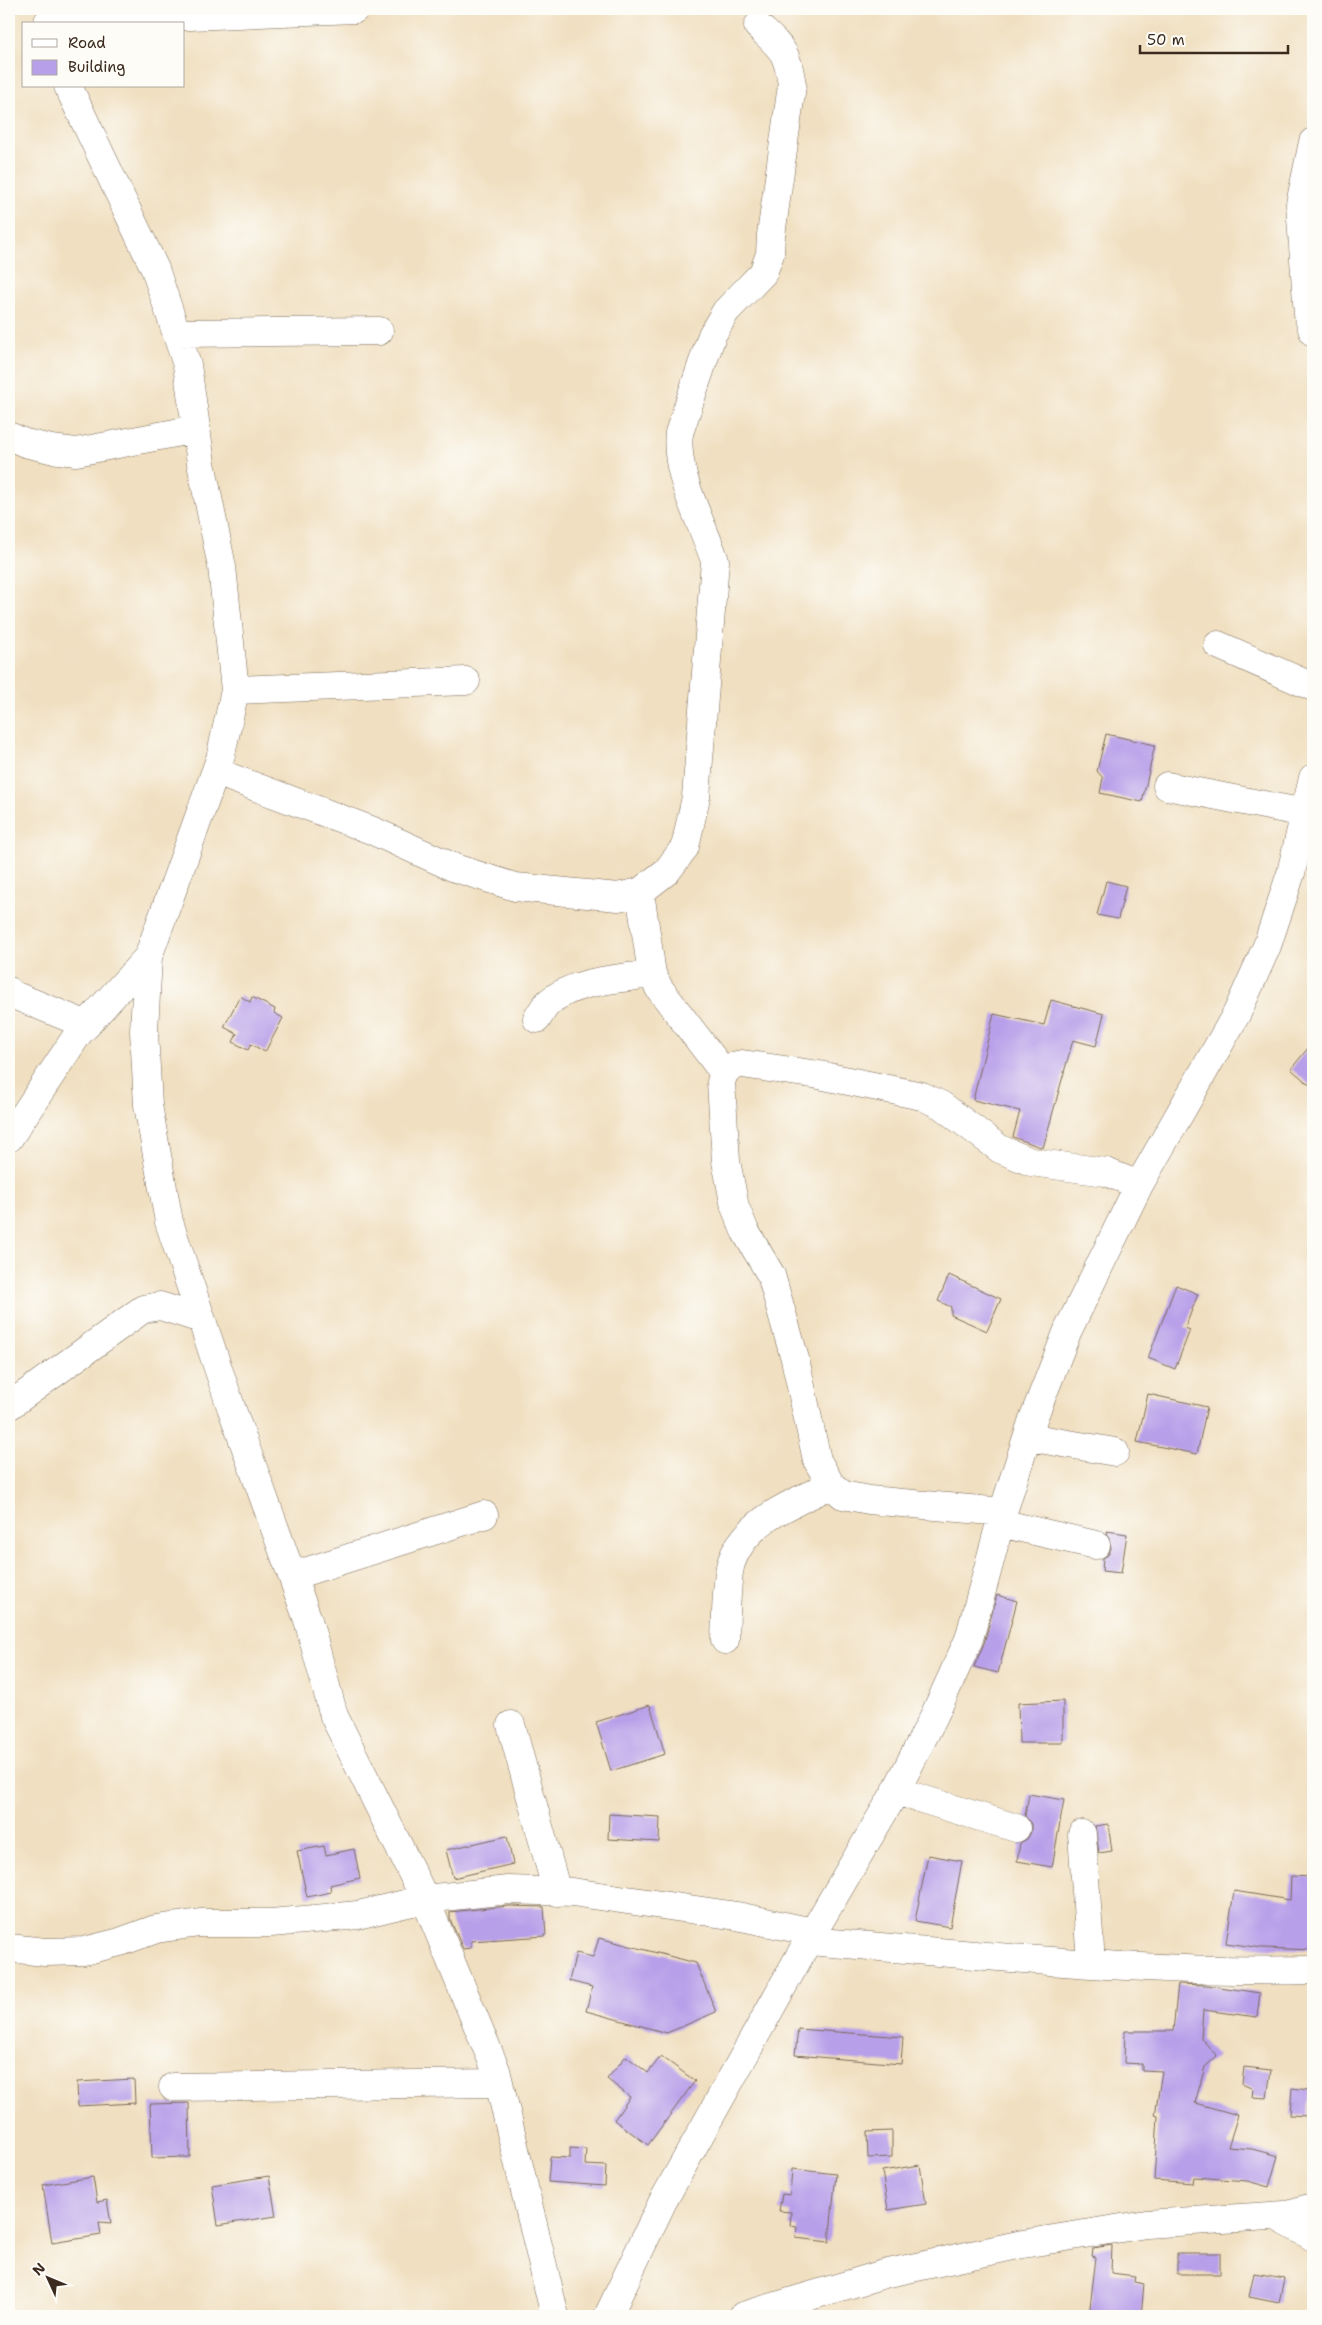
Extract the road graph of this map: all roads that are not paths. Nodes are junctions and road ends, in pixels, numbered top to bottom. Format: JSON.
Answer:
{"nodes":[{"id":1,"x":355,"y":9,"type":"edge"},
{"id":2,"x":47,"y":18,"type":"edge"},
{"id":3,"x":758,"y":26,"type":"dead end"},
{"id":4,"x":69,"y":88,"type":"edge"},
{"id":5,"x":1313,"y":142,"type":"edge"},
{"id":6,"x":379,"y":331,"type":"dead end"},
{"id":7,"x":1313,"y":332,"type":"edge"},
{"id":8,"x":177,"y":333,"type":"junction"},
{"id":9,"x":196,"y":429,"type":"junction"},
{"id":10,"x":9,"y":436,"type":"edge"},
{"id":11,"x":1218,"y":645,"type":"dead end"},
{"id":12,"x":466,"y":681,"type":"dead end"},
{"id":13,"x":1313,"y":687,"type":"edge"},
{"id":14,"x":235,"y":690,"type":"junction"},
{"id":15,"x":216,"y":772,"type":"junction"},
{"id":16,"x":1313,"y":778,"type":"edge"},
{"id":17,"x":1166,"y":786,"type":"dead end"},
{"id":18,"x":1305,"y":813,"type":"junction"},
{"id":19,"x":640,"y":892,"type":"junction"},
{"id":20,"x":148,"y":958,"type":"junction"},
{"id":21,"x":652,"y":974,"type":"junction"},
{"id":22,"x":9,"y":991,"type":"edge"},
{"id":23,"x":537,"y":1019,"type":"dead end"},
{"id":24,"x":87,"y":1025,"type":"junction"},
{"id":25,"x":724,"y":1073,"type":"junction"},
{"id":26,"x":9,"y":1138,"type":"edge"},
{"id":27,"x":1139,"y":1185,"type":"junction"},
{"id":28,"x":201,"y":1319,"type":"junction"},
{"id":29,"x":9,"y":1406,"type":"edge"},
{"id":30,"x":1028,"y":1437,"type":"junction"},
{"id":31,"x":1115,"y":1452,"type":"dead end"},
{"id":32,"x":831,"y":1485,"type":"junction"},
{"id":33,"x":484,"y":1515,"type":"dead end"},
{"id":34,"x":1002,"y":1517,"type":"junction"},
{"id":35,"x":1096,"y":1545,"type":"dead end"},
{"id":36,"x":292,"y":1576,"type":"junction"},
{"id":37,"x":725,"y":1640,"type":"dead end"},
{"id":38,"x":511,"y":1725,"type":"dead end"},
{"id":39,"x":896,"y":1791,"type":"junction"},
{"id":40,"x":1016,"y":1828,"type":"dead end"},
{"id":41,"x":1082,"y":1834,"type":"dead end"},
{"id":42,"x":557,"y":1892,"type":"junction"},
{"id":43,"x":425,"y":1899,"type":"junction"},
{"id":44,"x":810,"y":1936,"type":"junction"},
{"id":45,"x":9,"y":1948,"type":"edge"},
{"id":46,"x":1091,"y":1964,"type":"junction"},
{"id":47,"x":1313,"y":1970,"type":"edge"},
{"id":48,"x":499,"y":2083,"type":"junction"},
{"id":49,"x":173,"y":2087,"type":"dead end"},
{"id":50,"x":1313,"y":2207,"type":"edge"},
{"id":51,"x":1276,"y":2216,"type":"junction"},
{"id":52,"x":1313,"y":2237,"type":"edge"},
{"id":53,"x":555,"y":2316,"type":"edge"},
{"id":54,"x":608,"y":2316,"type":"edge"},
{"id":55,"x":743,"y":2316,"type":"edge"}],
"edges":[{"from":1,"to":2,"type":"street"},
{"from":3,"to":19,"type":"street"},
{"from":4,"to":8,"type":"street"},
{"from":5,"to":7,"type":"street"},
{"from":6,"to":8,"type":"street"},
{"from":8,"to":9,"type":"street"},
{"from":9,"to":10,"type":"street"},
{"from":9,"to":14,"type":"street"},
{"from":11,"to":13,"type":"street"},
{"from":12,"to":14,"type":"street"},
{"from":14,"to":15,"type":"street"},
{"from":15,"to":19,"type":"street"},
{"from":15,"to":20,"type":"street"},
{"from":16,"to":18,"type":"street"},
{"from":17,"to":18,"type":"street"},
{"from":18,"to":27,"type":"street"},
{"from":19,"to":21,"type":"street"},
{"from":20,"to":24,"type":"street"},
{"from":20,"to":28,"type":"street"},
{"from":21,"to":23,"type":"street"},
{"from":21,"to":25,"type":"street"},
{"from":22,"to":24,"type":"street"},
{"from":24,"to":26,"type":"street"},
{"from":25,"to":27,"type":"street"},
{"from":25,"to":32,"type":"street"},
{"from":27,"to":30,"type":"street"},
{"from":28,"to":29,"type":"street"},
{"from":28,"to":36,"type":"street"},
{"from":30,"to":31,"type":"street"},
{"from":30,"to":34,"type":"street"},
{"from":32,"to":34,"type":"street"},
{"from":32,"to":37,"type":"street"},
{"from":33,"to":36,"type":"street"},
{"from":34,"to":35,"type":"street"},
{"from":34,"to":39,"type":"street"},
{"from":36,"to":43,"type":"street"},
{"from":38,"to":42,"type":"street"},
{"from":39,"to":40,"type":"street"},
{"from":39,"to":44,"type":"street"},
{"from":41,"to":46,"type":"street"},
{"from":42,"to":43,"type":"street"},
{"from":42,"to":44,"type":"street"},
{"from":43,"to":45,"type":"street"},
{"from":43,"to":48,"type":"street"},
{"from":44,"to":46,"type":"street"},
{"from":44,"to":54,"type":"street"},
{"from":46,"to":47,"type":"street"},
{"from":48,"to":49,"type":"street"},
{"from":48,"to":53,"type":"street"},
{"from":50,"to":51,"type":"street"},
{"from":51,"to":52,"type":"street"},
{"from":51,"to":55,"type":"street"}]}
